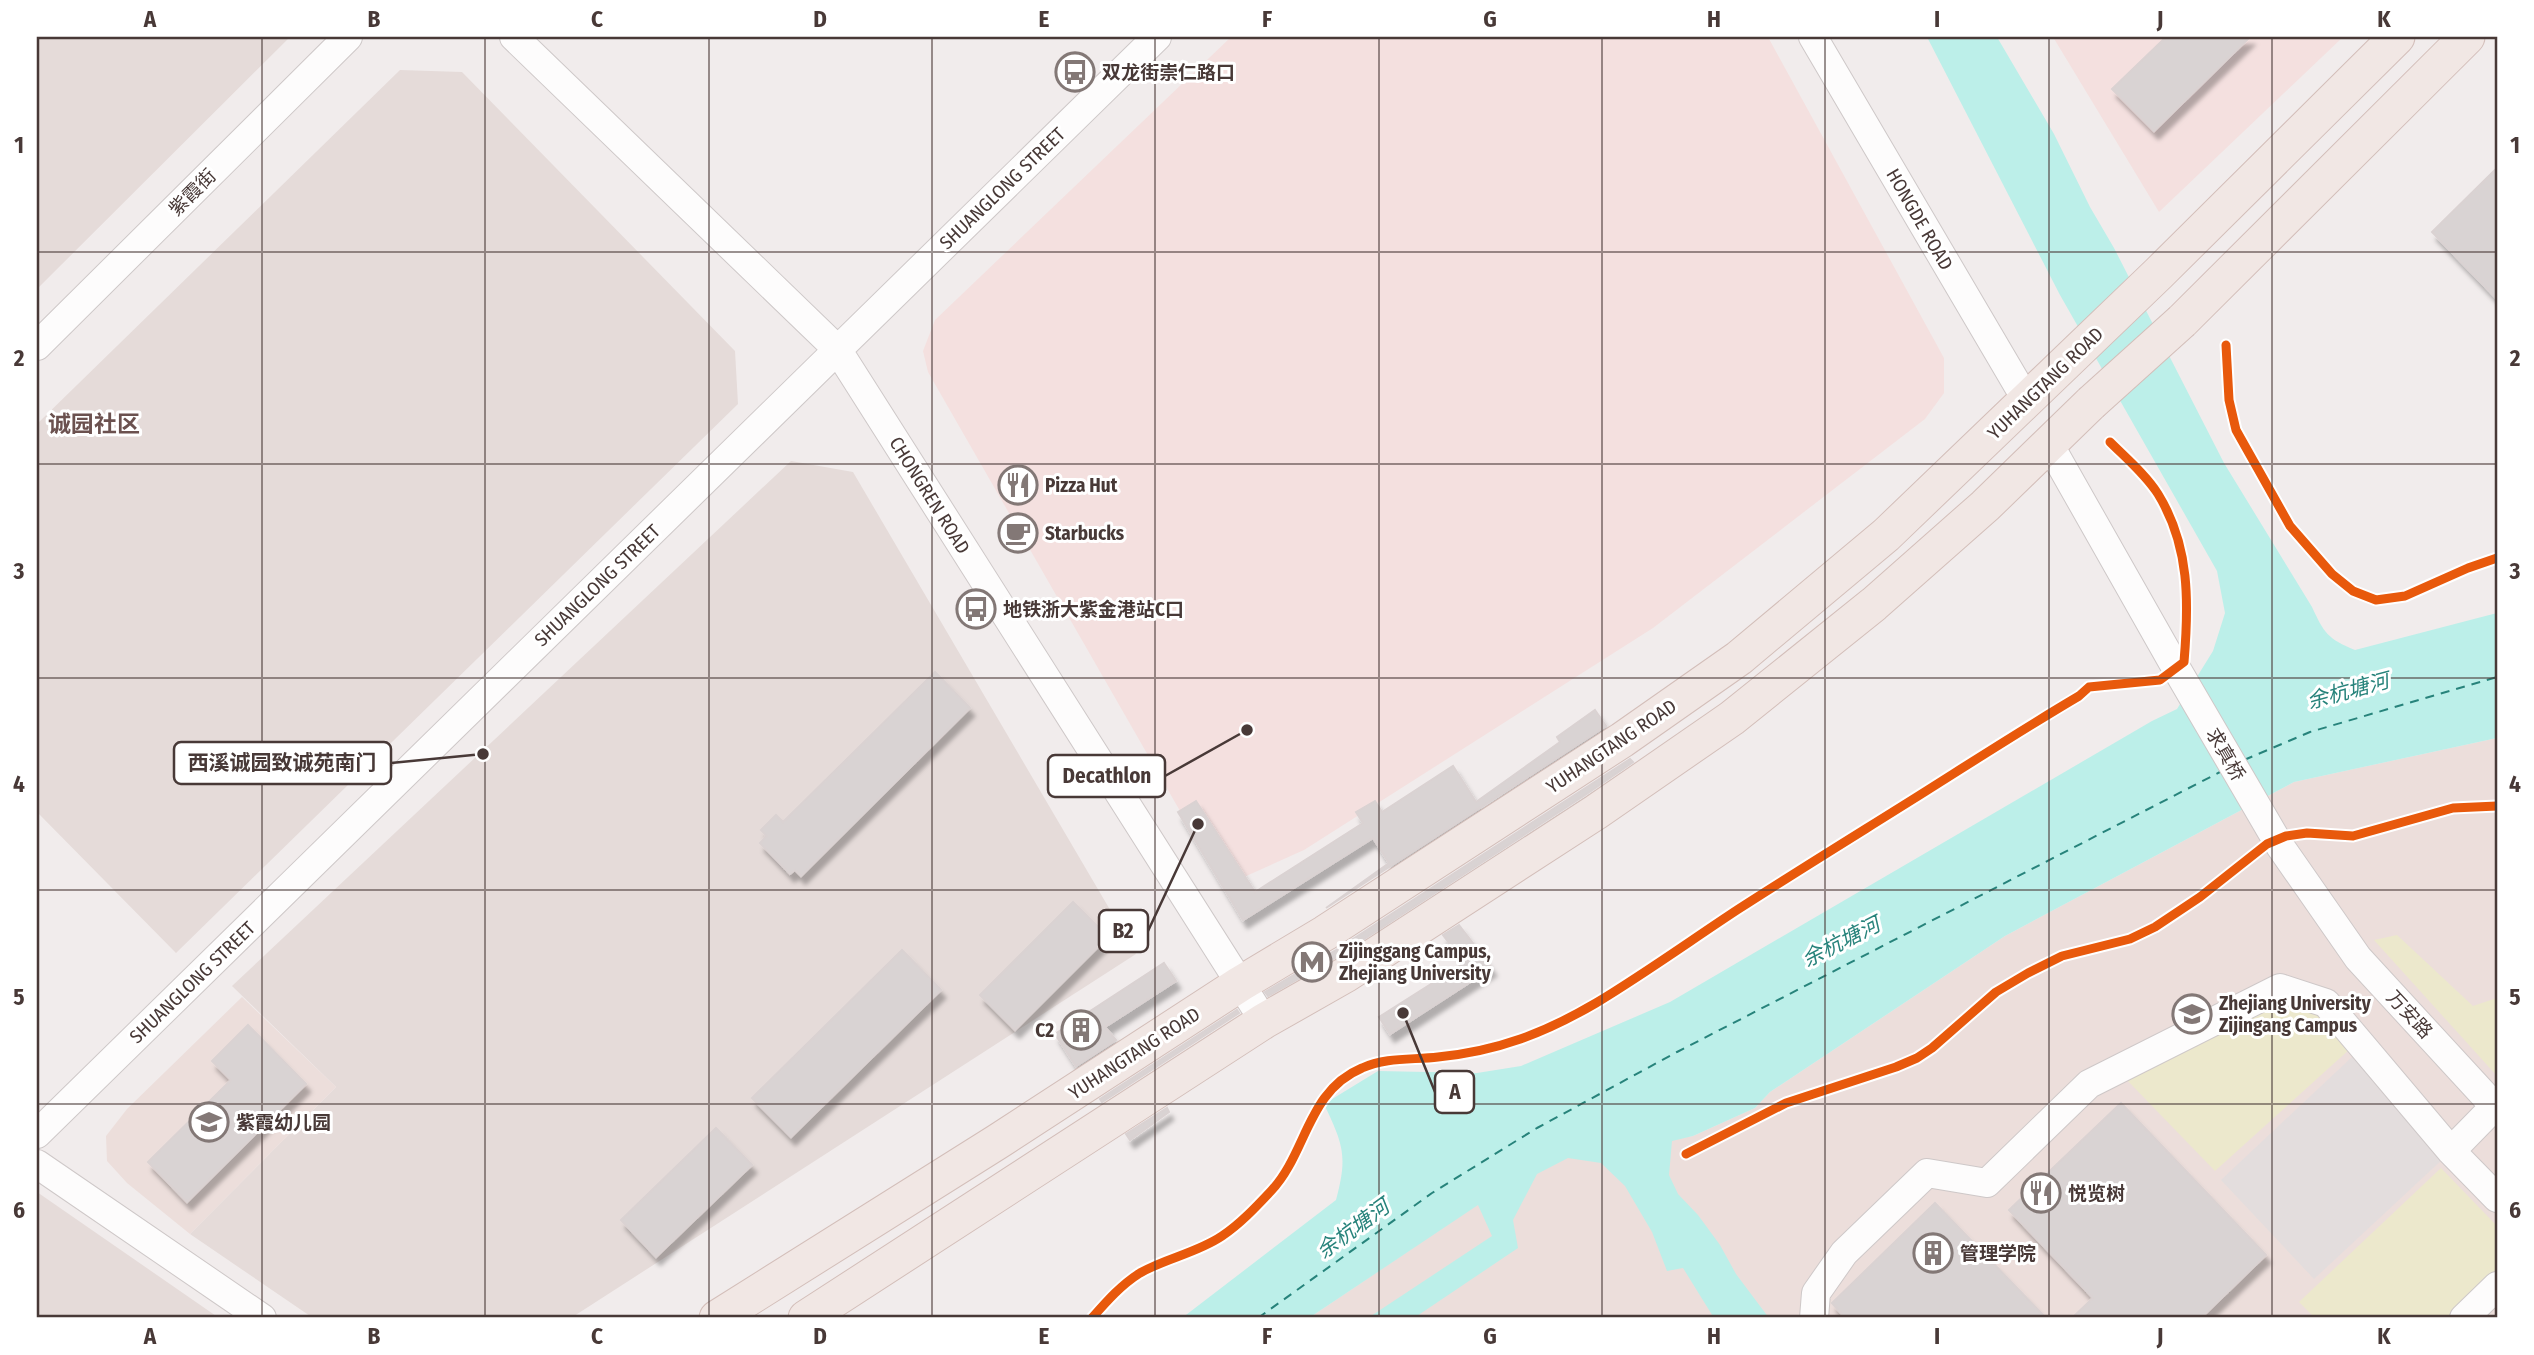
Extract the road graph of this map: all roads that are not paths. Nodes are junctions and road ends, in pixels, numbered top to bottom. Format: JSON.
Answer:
{"nodes":[{"id":1,"x":348,"y":37,"type":"edge"},
{"id":2,"x":514,"y":37,"type":"edge"},
{"id":3,"x":1157,"y":37,"type":"edge"},
{"id":4,"x":1813,"y":37,"type":"edge"},
{"id":5,"x":2397,"y":37,"type":"edge"},
{"id":6,"x":2468,"y":37,"type":"edge"},
{"id":7,"x":37,"y":346,"type":"edge"},
{"id":8,"x":837,"y":349,"type":"junction"},
{"id":9,"x":2027,"y":401,"type":"junction"},
{"id":10,"x":2049,"y":444,"type":"junction"},
{"id":11,"x":2280,"y":846,"type":"joint"},
{"id":12,"x":1240,"y":984,"type":"junction"},
{"id":13,"x":1264,"y":1021,"type":"junction"},
{"id":14,"x":2496,"y":1107,"type":"edge"},
{"id":15,"x":37,"y":1134,"type":"edge"},
{"id":16,"x":2451,"y":1151,"type":"junction"},
{"id":17,"x":37,"y":1164,"type":"edge"},
{"id":18,"x":2497,"y":1198,"type":"edge"},
{"id":19,"x":2497,"y":1286,"type":"edge"},
{"id":20,"x":262,"y":1318,"type":"edge"},
{"id":21,"x":717,"y":1318,"type":"edge"},
{"id":22,"x":806,"y":1318,"type":"edge"},
{"id":23,"x":1814,"y":1318,"type":"edge"},
{"id":24,"x":2464,"y":1318,"type":"edge"}],
"edges":[{"from":1,"to":7,"type":"street","name":"紫霞街"},
{"from":2,"to":8,"type":"street","name":"CHONGREN ROAD"},
{"from":3,"to":8,"type":"street","name":"SHUANGLONG STREET"},
{"from":4,"to":9,"type":"street","name":"HONGDE ROAD"},
{"from":5,"to":9,"type":"main road","name":"YUHANGTANG ROAD"},
{"from":6,"to":10,"type":"main road","bridge":true},
{"from":8,"to":12,"type":"street","name":"CHONGREN ROAD"},
{"from":8,"to":15,"type":"street","name":"SHUANGLONG STREET"},
{"from":9,"to":12,"type":"main road","name":"YUHANGTANG ROAD"},
{"from":10,"to":11,"type":"street","name":"求真桥"},
{"from":10,"to":13,"type":"main road"},
{"from":11,"to":14,"type":"street","name":"万安路"},
{"from":12,"to":13,"type":"street","name":"CHONGREN ROAD"},
{"from":12,"to":21,"type":"main road","name":"YUHANGTANG ROAD"},
{"from":13,"to":22,"type":"main road"},
{"from":14,"to":16,"type":"street"},
{"from":16,"to":18,"type":"street"},
{"from":16,"to":23,"type":"street"},
{"from":17,"to":20,"type":"street"},
{"from":19,"to":24,"type":"street"}]}
